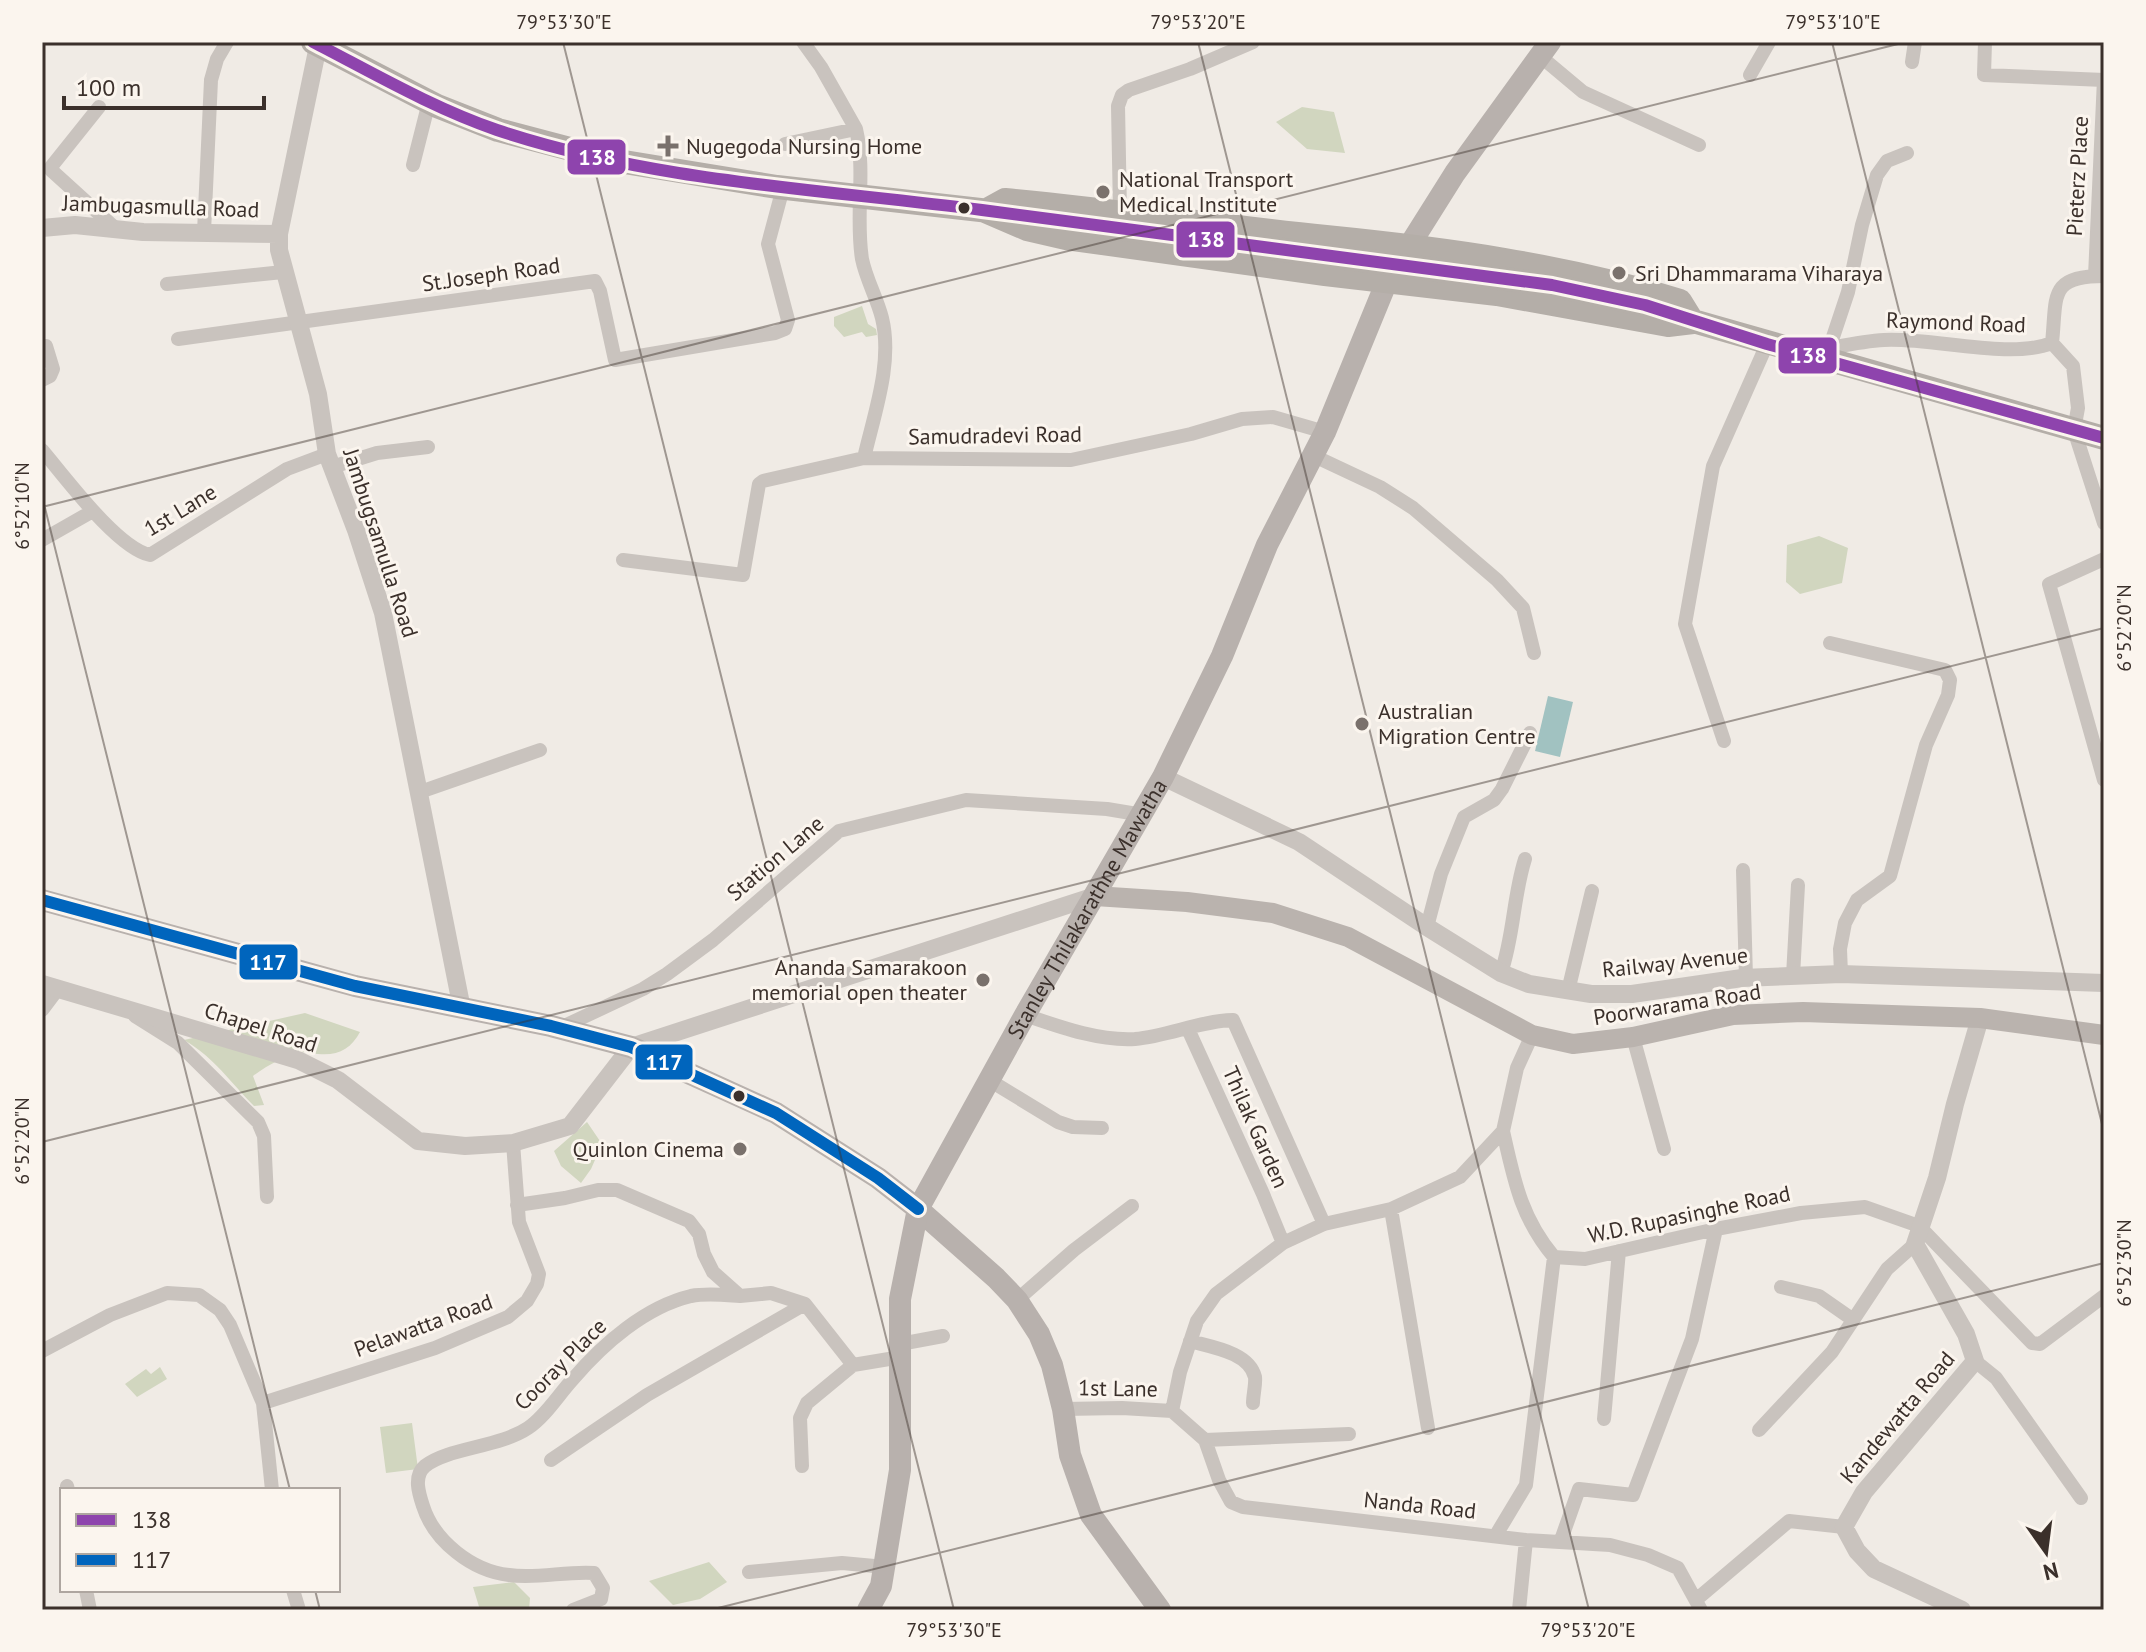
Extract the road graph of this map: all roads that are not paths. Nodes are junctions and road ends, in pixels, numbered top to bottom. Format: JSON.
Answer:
{"nodes":[{"id":1,"x":227,"y":42,"type":"edge"},
{"id":2,"x":803,"y":42,"type":"edge"},
{"id":3,"x":1253,"y":42,"type":"edge"},
{"id":4,"x":1769,"y":42,"type":"edge"},
{"id":5,"x":1915,"y":42,"type":"edge"},
{"id":6,"x":1985,"y":42,"type":"edge"},
{"id":7,"x":315,"y":44,"type":"edge"},
{"id":8,"x":1545,"y":49,"type":"edge"},
{"id":9,"x":1912,"y":62,"type":"dead end"},
{"id":10,"x":1750,"y":75,"type":"dead end"},
{"id":11,"x":2104,"y":79,"type":"edge"},
{"id":12,"x":429,"y":102,"type":"junction"},
{"id":13,"x":99,"y":107,"type":"dead end"},
{"id":14,"x":856,"y":129,"type":"junction"},
{"id":15,"x":785,"y":144,"type":"dead end"},
{"id":16,"x":1699,"y":145,"type":"dead end"},
{"id":17,"x":1907,"y":153,"type":"dead end"},
{"id":18,"x":413,"y":165,"type":"dead end"},
{"id":19,"x":783,"y":188,"type":"junction"},
{"id":20,"x":858,"y":195,"type":"junction"},
{"id":21,"x":985,"y":211,"type":"junction"},
{"id":22,"x":1120,"y":212,"type":"junction"},
{"id":23,"x":42,"y":228,"type":"edge"},
{"id":24,"x":116,"y":229,"type":"junction"},
{"id":25,"x":204,"y":232,"type":"junction"},
{"id":26,"x":279,"y":234,"type":"junction"},
{"id":27,"x":1328,"y":237,"type":"junction"},
{"id":28,"x":1411,"y":239,"type":"junction"},
{"id":29,"x":1502,"y":259,"type":"junction"},
{"id":30,"x":283,"y":272,"type":"junction"},
{"id":31,"x":1325,"y":274,"type":"junction"},
{"id":32,"x":2100,"y":276,"type":"edge"},
{"id":33,"x":1387,"y":281,"type":"junction"},
{"id":34,"x":167,"y":284,"type":"dead end"},
{"id":35,"x":1497,"y":294,"type":"junction"},
{"id":36,"x":299,"y":322,"type":"junction"},
{"id":37,"x":1693,"y":322,"type":"junction"},
{"id":38,"x":178,"y":339,"type":"dead end"},
{"id":39,"x":2052,"y":343,"type":"junction"},
{"id":40,"x":1767,"y":344,"type":"junction"},
{"id":41,"x":46,"y":346,"type":"dead end"},
{"id":42,"x":1829,"y":349,"type":"junction"},
{"id":43,"x":1803,"y":353,"type":"junction"},
{"id":44,"x":42,"y":380,"type":"edge"},
{"id":45,"x":2074,"y":430,"type":"junction"},
{"id":46,"x":1325,"y":432,"type":"junction"},
{"id":47,"x":2104,"y":438,"type":"edge"},
{"id":48,"x":428,"y":447,"type":"dead end"},
{"id":49,"x":42,"y":450,"type":"edge"},
{"id":50,"x":1314,"y":456,"type":"junction"},
{"id":51,"x":864,"y":458,"type":"junction"},
{"id":52,"x":329,"y":461,"type":"junction"},
{"id":53,"x":93,"y":511,"type":"junction"},
{"id":54,"x":2104,"y":523,"type":"edge"},
{"id":55,"x":42,"y":540,"type":"edge"},
{"id":56,"x":2104,"y":559,"type":"edge"},
{"id":57,"x":623,"y":560,"type":"dead end"},
{"id":58,"x":1830,"y":643,"type":"dead end"},
{"id":59,"x":1534,"y":653,"type":"dead end"},
{"id":60,"x":1530,"y":733,"type":"dead end"},
{"id":61,"x":1724,"y":741,"type":"dead end"},
{"id":62,"x":540,"y":750,"type":"dead end"},
{"id":63,"x":1163,"y":777,"type":"junction"},
{"id":64,"x":2104,"y":780,"type":"edge"},
{"id":65,"x":420,"y":792,"type":"junction"},
{"id":66,"x":1143,"y":815,"type":"junction"},
{"id":67,"x":1525,"y":859,"type":"dead end"},
{"id":68,"x":1743,"y":870,"type":"dead end"},
{"id":69,"x":1798,"y":885,"type":"dead end"},
{"id":70,"x":1592,"y":891,"type":"dead end"},
{"id":71,"x":1095,"y":896,"type":"junction"},
{"id":72,"x":42,"y":900,"type":"edge"},
{"id":73,"x":1427,"y":927,"type":"junction"},
{"id":74,"x":1501,"y":973,"type":"junction"},
{"id":75,"x":1841,"y":974,"type":"junction"},
{"id":76,"x":1793,"y":976,"type":"junction"},
{"id":77,"x":1746,"y":978,"type":"junction"},
{"id":78,"x":2104,"y":983,"type":"edge"},
{"id":79,"x":50,"y":987,"type":"edge"},
{"id":80,"x":1568,"y":991,"type":"junction"},
{"id":81,"x":462,"y":1009,"type":"junction"},
{"id":82,"x":42,"y":1010,"type":"edge"},
{"id":83,"x":128,"y":1011,"type":"junction"},
{"id":84,"x":1025,"y":1015,"type":"junction"},
{"id":85,"x":1980,"y":1018,"type":"junction"},
{"id":86,"x":559,"y":1028,"type":"junction"},
{"id":87,"x":1188,"y":1029,"type":"junction"},
{"id":88,"x":1532,"y":1035,"type":"junction"},
{"id":89,"x":2104,"y":1035,"type":"edge"},
{"id":90,"x":1633,"y":1037,"type":"junction"},
{"id":91,"x":631,"y":1047,"type":"junction"},
{"id":92,"x":989,"y":1080,"type":"junction"},
{"id":93,"x":1102,"y":1128,"type":"dead end"},
{"id":94,"x":1503,"y":1131,"type":"junction"},
{"id":95,"x":513,"y":1143,"type":"junction"},
{"id":96,"x":1664,"y":1149,"type":"dead end"},
{"id":97,"x":267,"y":1197,"type":"dead end"},
{"id":98,"x":517,"y":1205,"type":"junction"},
{"id":99,"x":1132,"y":1206,"type":"dead end"},
{"id":100,"x":918,"y":1209,"type":"junction"},
{"id":101,"x":1391,"y":1209,"type":"junction"},
{"id":102,"x":1324,"y":1224,"type":"junction"},
{"id":103,"x":1716,"y":1229,"type":"junction"},
{"id":104,"x":1917,"y":1235,"type":"junction"},
{"id":105,"x":1283,"y":1243,"type":"junction"},
{"id":106,"x":1619,"y":1251,"type":"junction"},
{"id":107,"x":1554,"y":1257,"type":"junction"},
{"id":108,"x":1781,"y":1287,"type":"dead end"},
{"id":109,"x":740,"y":1296,"type":"junction"},
{"id":110,"x":2104,"y":1296,"type":"edge"},
{"id":111,"x":1017,"y":1300,"type":"junction"},
{"id":112,"x":805,"y":1304,"type":"junction"},
{"id":113,"x":1852,"y":1319,"type":"junction"},
{"id":114,"x":943,"y":1336,"type":"dead end"},
{"id":115,"x":1190,"y":1341,"type":"junction"},
{"id":116,"x":42,"y":1351,"type":"edge"},
{"id":117,"x":900,"y":1351,"type":"junction"},
{"id":118,"x":1975,"y":1361,"type":"junction"},
{"id":119,"x":853,"y":1365,"type":"junction"},
{"id":120,"x":263,"y":1403,"type":"junction"},
{"id":121,"x":1253,"y":1403,"type":"dead end"},
{"id":122,"x":1063,"y":1409,"type":"junction"},
{"id":123,"x":1172,"y":1411,"type":"junction"},
{"id":124,"x":1604,"y":1419,"type":"dead end"},
{"id":125,"x":1428,"y":1428,"type":"dead end"},
{"id":126,"x":1759,"y":1430,"type":"dead end"},
{"id":127,"x":1349,"y":1434,"type":"dead end"},
{"id":128,"x":1205,"y":1440,"type":"junction"},
{"id":129,"x":551,"y":1460,"type":"dead end"},
{"id":130,"x":802,"y":1466,"type":"dead end"},
{"id":131,"x":272,"y":1488,"type":"edge"},
{"id":132,"x":2081,"y":1498,"type":"dead end"},
{"id":133,"x":1844,"y":1527,"type":"junction"},
{"id":134,"x":1496,"y":1535,"type":"junction"},
{"id":135,"x":1526,"y":1540,"type":"junction"},
{"id":136,"x":1561,"y":1540,"type":"junction"},
{"id":137,"x":749,"y":1572,"type":"dead end"},
{"id":138,"x":883,"y":1576,"type":"junction"},
{"id":139,"x":1699,"y":1604,"type":"edge"},
{"id":140,"x":573,"y":1610,"type":"edge"},
{"id":141,"x":868,"y":1610,"type":"edge"},
{"id":142,"x":882,"y":1610,"type":"edge"},
{"id":143,"x":1160,"y":1610,"type":"edge"},
{"id":144,"x":1519,"y":1610,"type":"edge"},
{"id":145,"x":1962,"y":1610,"type":"edge"}],
"edges":[{"from":1,"to":25,"type":"street"},
{"from":2,"to":14,"type":"street"},
{"from":3,"to":22,"type":"street"},
{"from":4,"to":10,"type":"street"},
{"from":5,"to":9,"type":"street"},
{"from":6,"to":11,"type":"street"},
{"from":7,"to":12,"type":"highway"},
{"from":7,"to":26,"type":"street","name":"Jambugsamulla Road"},
{"from":8,"to":16,"type":"street"},
{"from":8,"to":28,"type":"main road","name":"Stanley Thilakarathne Mawatha"},
{"from":11,"to":32,"type":"street","name":"Pieterz Place"},
{"from":12,"to":18,"type":"street"},
{"from":12,"to":19,"type":"highway"},
{"from":13,"to":24,"type":"street"},
{"from":14,"to":15,"type":"street"},
{"from":14,"to":20,"type":"street"},
{"from":17,"to":42,"type":"street"},
{"from":19,"to":20,"type":"highway"},
{"from":19,"to":36,"type":"street","name":"St.Joseph Road"},
{"from":20,"to":21,"type":"highway"},
{"from":20,"to":51,"type":"street"},
{"from":21,"to":22,"type":"highway"},
{"from":21,"to":31,"type":"highway"},
{"from":21,"to":37,"type":"highway","bridge":true},
{"from":22,"to":27,"type":"highway"},
{"from":23,"to":24,"type":"street","name":"Jambugasmulla Road"},
{"from":24,"to":25,"type":"street","name":"Jambugasmulla Road"},
{"from":25,"to":26,"type":"street","name":"Jambugasmulla Road"},
{"from":26,"to":30,"type":"street","name":"Jambugsamulla Road"},
{"from":27,"to":28,"type":"highway"},
{"from":27,"to":31,"type":"highway"},
{"from":28,"to":29,"type":"highway"},
{"from":28,"to":33,"type":"main road","name":"Stanley Thilakarathne Mawatha"},
{"from":29,"to":35,"type":"highway"},
{"from":29,"to":37,"type":"highway"},
{"from":30,"to":34,"type":"street"},
{"from":30,"to":36,"type":"street","name":"Jambugsamulla Road"},
{"from":31,"to":33,"type":"highway"},
{"from":32,"to":39,"type":"street","name":"Raymond Road"},
{"from":33,"to":35,"type":"highway"},
{"from":33,"to":46,"type":"main road","name":"Stanley Thilakarathne Mawatha"},
{"from":35,"to":37,"type":"highway"},
{"from":36,"to":38,"type":"street","name":"St.Joseph Road"},
{"from":36,"to":52,"type":"street","name":"Jambugsamulla Road"},
{"from":37,"to":40,"type":"highway"},
{"from":39,"to":42,"type":"street","name":"Raymond Road"},
{"from":39,"to":45,"type":"street"},
{"from":40,"to":43,"type":"highway"},
{"from":40,"to":61,"type":"street"},
{"from":41,"to":44,"type":"street"},
{"from":42,"to":43,"type":"street","name":"Raymond Road"},
{"from":43,"to":45,"type":"highway"},
{"from":45,"to":47,"type":"highway"},
{"from":45,"to":54,"type":"street"},
{"from":46,"to":50,"type":"main road","name":"Stanley Thilakarathne Mawatha"},
{"from":46,"to":51,"type":"street","name":"Samudradevi Road"},
{"from":48,"to":52,"type":"street"},
{"from":49,"to":53,"type":"street","name":"1st Lane"},
{"from":50,"to":59,"type":"street"},
{"from":50,"to":63,"type":"main road","name":"Stanley Thilakarathne Mawatha"},
{"from":51,"to":57,"type":"street","name":"Samudradevi Road"},
{"from":52,"to":53,"type":"street","name":"1st Lane"},
{"from":52,"to":65,"type":"street","name":"Jambugsamulla Road"},
{"from":53,"to":55,"type":"street"},
{"from":56,"to":64,"type":"street"},
{"from":58,"to":75,"type":"street"},
{"from":60,"to":73,"type":"street"},
{"from":62,"to":65,"type":"street"},
{"from":63,"to":66,"type":"main road","name":"Stanley Thilakarathne Mawatha"},
{"from":63,"to":73,"type":"street","name":"Railway Avenue"},
{"from":65,"to":81,"type":"street","name":"Jambugsamulla Road"},
{"from":66,"to":71,"type":"main road","name":"Stanley Thilakarathne Mawatha"},
{"from":66,"to":86,"type":"street","name":"Station Lane"},
{"from":67,"to":74,"type":"street"},
{"from":68,"to":77,"type":"street"},
{"from":69,"to":76,"type":"street"},
{"from":70,"to":80,"type":"street"},
{"from":71,"to":84,"type":"main road","name":"Stanley Thilakarathne Mawatha"},
{"from":71,"to":88,"type":"main road","name":"Poorwarama Road"},
{"from":71,"to":91,"type":"street"},
{"from":72,"to":81,"type":"main road"},
{"from":73,"to":74,"type":"street","name":"Railway Avenue"},
{"from":74,"to":80,"type":"street","name":"Railway Avenue"},
{"from":75,"to":76,"type":"street","name":"Railway Avenue"},
{"from":75,"to":78,"type":"street","name":"Railway Avenue"},
{"from":76,"to":77,"type":"street","name":"Railway Avenue"},
{"from":77,"to":80,"type":"street","name":"Railway Avenue"},
{"from":79,"to":82,"type":"street"},
{"from":79,"to":83,"type":"street","name":"Chapel Road"},
{"from":81,"to":86,"type":"main road"},
{"from":83,"to":95,"type":"street","name":"Chapel Road"},
{"from":83,"to":97,"type":"street"},
{"from":84,"to":87,"type":"street"},
{"from":84,"to":92,"type":"main road","name":"Stanley Thilakarathne Mawatha"},
{"from":85,"to":89,"type":"main road","name":"Poorwarama Road"},
{"from":85,"to":90,"type":"main road","name":"Poorwarama Road"},
{"from":85,"to":104,"type":"street"},
{"from":86,"to":91,"type":"main road"},
{"from":87,"to":102,"type":"street"},
{"from":87,"to":105,"type":"street","name":"Thilak Garden"},
{"from":88,"to":90,"type":"main road","name":"Poorwarama Road"},
{"from":88,"to":94,"type":"street"},
{"from":90,"to":96,"type":"street"},
{"from":91,"to":95,"type":"street","name":"Chapel Road"},
{"from":91,"to":100,"type":"main road"},
{"from":92,"to":93,"type":"street"},
{"from":92,"to":100,"type":"main road","name":"Stanley Thilakarathne Mawatha"},
{"from":94,"to":101,"type":"street"},
{"from":94,"to":107,"type":"street"},
{"from":95,"to":98,"type":"street","name":"Pelawatta Road"},
{"from":98,"to":109,"type":"street"},
{"from":98,"to":120,"type":"street","name":"Pelawatta Road"},
{"from":99,"to":111,"type":"street"},
{"from":100,"to":111,"type":"main road"},
{"from":100,"to":117,"type":"main road","name":"Stanley Thilakarathne Mawatha"},
{"from":101,"to":102,"type":"street"},
{"from":101,"to":125,"type":"street"},
{"from":102,"to":105,"type":"street"},
{"from":103,"to":104,"type":"street","name":"W.D. Rupasinghe Road"},
{"from":103,"to":106,"type":"street","name":"W.D. Rupasinghe Road"},
{"from":103,"to":136,"type":"street"},
{"from":104,"to":110,"type":"street"},
{"from":104,"to":113,"type":"street"},
{"from":104,"to":118,"type":"street","name":"Kandewatta Road"},
{"from":105,"to":115,"type":"street"},
{"from":106,"to":107,"type":"street","name":"W.D. Rupasinghe Road"},
{"from":106,"to":124,"type":"street"},
{"from":107,"to":134,"type":"street"},
{"from":108,"to":113,"type":"street"},
{"from":109,"to":112,"type":"street"},
{"from":109,"to":140,"type":"street","name":"Cooray Place"},
{"from":111,"to":122,"type":"main road"},
{"from":112,"to":119,"type":"street"},
{"from":112,"to":129,"type":"street"},
{"from":113,"to":126,"type":"street"},
{"from":114,"to":117,"type":"street"},
{"from":115,"to":121,"type":"street"},
{"from":115,"to":123,"type":"street"},
{"from":116,"to":120,"type":"street"},
{"from":117,"to":119,"type":"street"},
{"from":117,"to":138,"type":"main road","name":"Stanley Thilakarathne Mawatha"},
{"from":118,"to":132,"type":"street"},
{"from":118,"to":133,"type":"street","name":"Kandewatta Road"},
{"from":119,"to":130,"type":"street"},
{"from":120,"to":131,"type":"street"},
{"from":122,"to":123,"type":"street","name":"1st Lane"},
{"from":122,"to":143,"type":"main road"},
{"from":123,"to":128,"type":"street","name":"Nanda Road"},
{"from":127,"to":128,"type":"street"},
{"from":128,"to":134,"type":"street","name":"Nanda Road"},
{"from":133,"to":139,"type":"street","name":"Nanda Road"},
{"from":133,"to":145,"type":"street"},
{"from":134,"to":135,"type":"street","name":"Nanda Road"},
{"from":135,"to":136,"type":"street","name":"Nanda Road"},
{"from":135,"to":144,"type":"street"},
{"from":136,"to":139,"type":"street","name":"Nanda Road"},
{"from":137,"to":138,"type":"street"},
{"from":138,"to":141,"type":"main road","name":"Stanley Thilakarathne Mawatha"},
{"from":138,"to":142,"type":"main road"}]}
